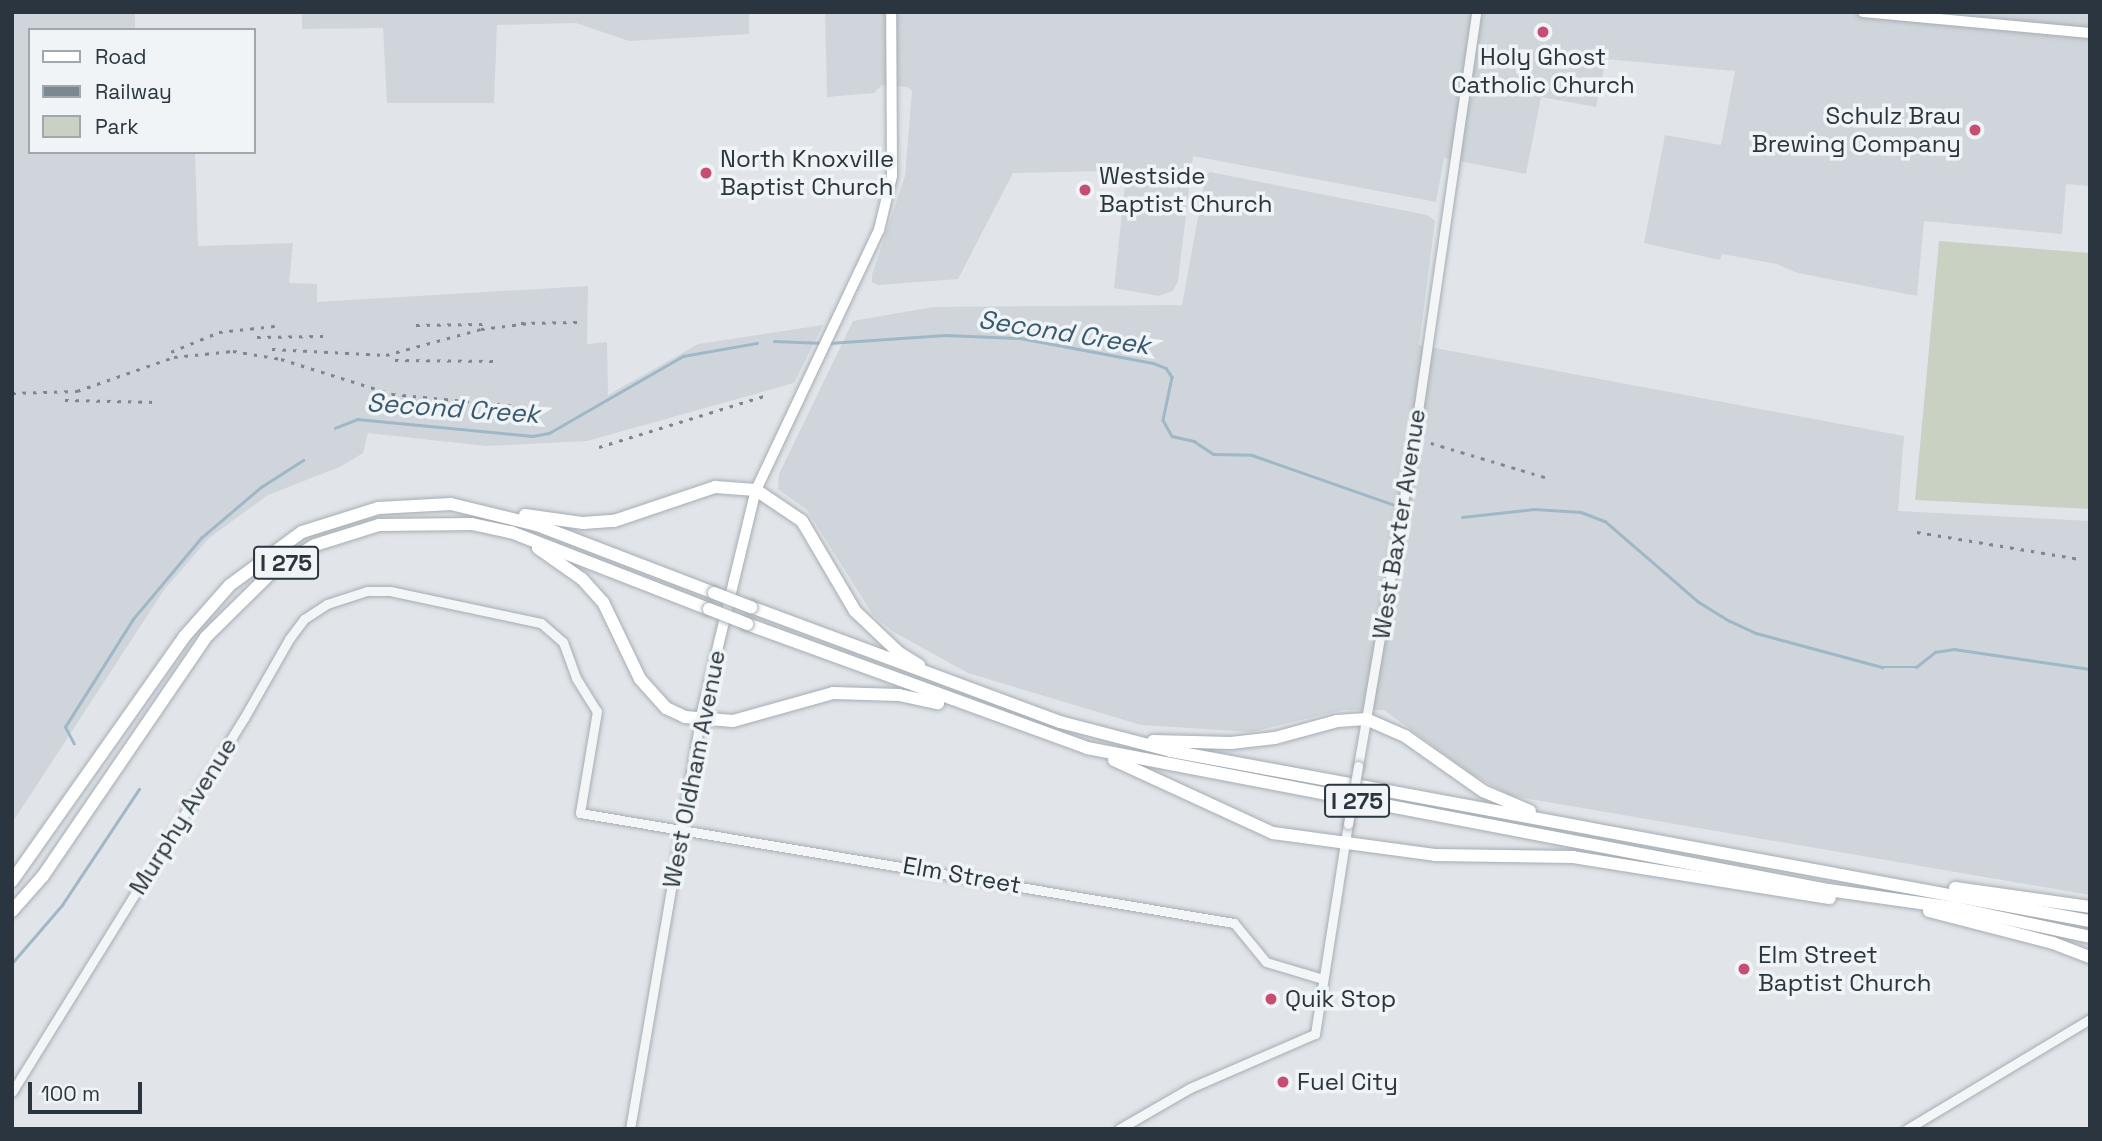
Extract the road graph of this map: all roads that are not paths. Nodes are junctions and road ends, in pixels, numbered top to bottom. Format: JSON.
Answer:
{"nodes":[{"id":1,"x":891,"y":12,"type":"edge"},
{"id":2,"x":1476,"y":12,"type":"edge"},
{"id":3,"x":1863,"y":12,"type":"edge"},
{"id":4,"x":2090,"y":33,"type":"edge"},
{"id":5,"x":756,"y":490,"type":"junction"},
{"id":6,"x":494,"y":512,"type":"junction"},
{"id":7,"x":511,"y":532,"type":"junction"},
{"id":8,"x":952,"y":685,"type":"junction"},
{"id":9,"x":979,"y":711,"type":"junction"},
{"id":10,"x":1366,"y":719,"type":"junction"},
{"id":11,"x":700,"y":721,"type":"junction"},
{"id":12,"x":1128,"y":740,"type":"junction"},
{"id":13,"x":1087,"y":748,"type":"junction"},
{"id":14,"x":580,"y":813,"type":"joint"},
{"id":15,"x":1569,"y":823,"type":"junction"},
{"id":16,"x":679,"y":828,"type":"junction"},
{"id":17,"x":1345,"y":845,"type":"junction"},
{"id":18,"x":12,"y":881,"type":"edge"},
{"id":19,"x":1872,"y":881,"type":"junction"},
{"id":20,"x":1826,"y":894,"type":"junction"},
{"id":21,"x":1869,"y":897,"type":"junction"},
{"id":22,"x":2090,"y":906,"type":"edge"},
{"id":23,"x":12,"y":911,"type":"edge"},
{"id":24,"x":2090,"y":921,"type":"edge"},
{"id":25,"x":2090,"y":937,"type":"edge"},
{"id":26,"x":2090,"y":957,"type":"edge"},
{"id":27,"x":1323,"y":979,"type":"junction"},
{"id":28,"x":2090,"y":1019,"type":"edge"},
{"id":29,"x":12,"y":1092,"type":"edge"},
{"id":30,"x":630,"y":1129,"type":"edge"},
{"id":31,"x":1119,"y":1129,"type":"edge"},
{"id":32,"x":1907,"y":1129,"type":"edge"}],
"edges":[{"from":1,"to":5,"type":"main road","name":"West Oldham Avenue"},
{"from":2,"to":10,"type":"street","name":"West Baxter Avenue"},
{"from":3,"to":4,"type":"main road"},
{"from":5,"to":6,"type":"highway"},
{"from":5,"to":8,"type":"highway"},
{"from":5,"to":11,"type":"main road","name":"West Oldham Avenue"},
{"from":6,"to":8,"type":"highway","number":"I 275","bridge":true},
{"from":6,"to":18,"type":"highway","number":"I 275"},
{"from":7,"to":9,"type":"highway","number":"I 275","bridge":true},
{"from":7,"to":11,"type":"highway"},
{"from":7,"to":23,"type":"highway","number":"I 275"},
{"from":8,"to":12,"type":"highway","number":"I 275"},
{"from":9,"to":11,"type":"highway"},
{"from":9,"to":13,"type":"highway","number":"I 275"},
{"from":10,"to":12,"type":"highway"},
{"from":10,"to":15,"type":"highway"},
{"from":10,"to":17,"type":"street","name":"West Baxter Avenue","bridge":true},
{"from":11,"to":16,"type":"street","name":"West Oldham Avenue"},
{"from":12,"to":15,"type":"highway","number":"I 275"},
{"from":13,"to":17,"type":"highway"},
{"from":13,"to":20,"type":"highway","number":"I 275"},
{"from":14,"to":16,"type":"street","name":"Elm Street"},
{"from":14,"to":29,"type":"street","name":"Murphy Avenue"},
{"from":15,"to":19,"type":"highway","number":"I 275"},
{"from":16,"to":27,"type":"street","name":"Elm Street"},
{"from":16,"to":30,"type":"street","name":"West Oldham Avenue"},
{"from":17,"to":20,"type":"highway"},
{"from":17,"to":27,"type":"street","name":"West Baxter Avenue"},
{"from":19,"to":22,"type":"highway"},
{"from":19,"to":24,"type":"highway"},
{"from":20,"to":21,"type":"highway","number":"I 275"},
{"from":21,"to":25,"type":"highway"},
{"from":21,"to":26,"type":"highway"},
{"from":27,"to":31,"type":"street","name":"West Baxter Avenue"},
{"from":28,"to":32,"type":"street"}]}
